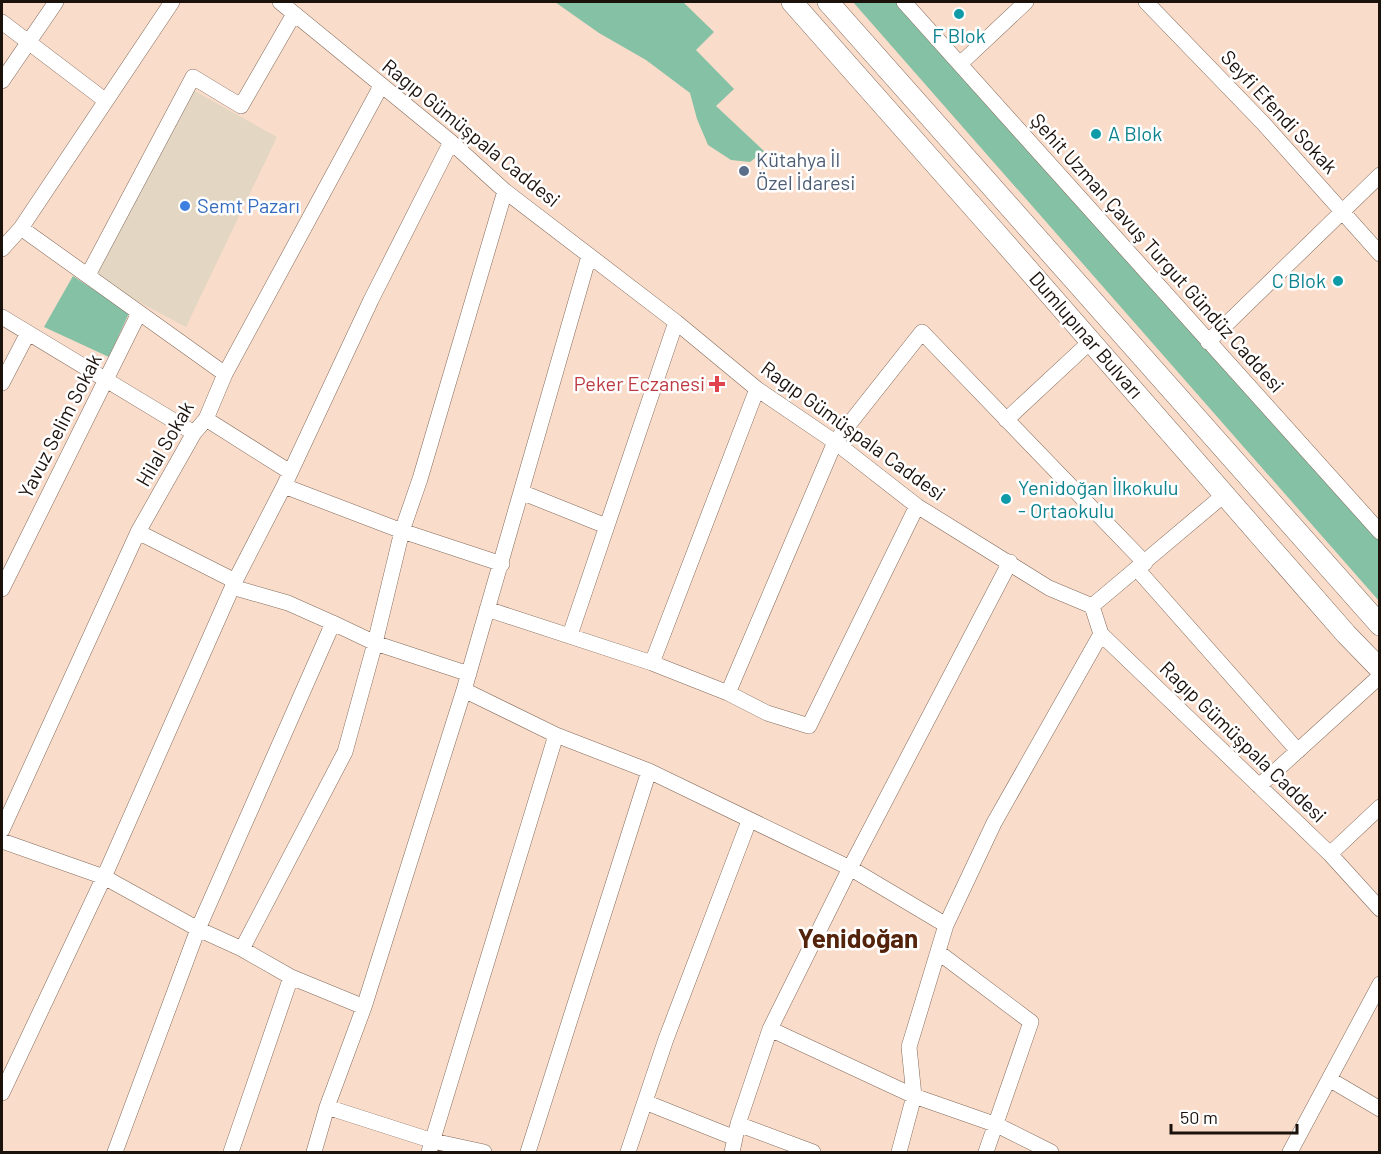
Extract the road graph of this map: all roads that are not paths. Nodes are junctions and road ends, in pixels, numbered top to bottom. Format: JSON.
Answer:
{"nodes":[{"id":1,"x":56,"y":2,"type":"edge"},
{"id":2,"x":172,"y":2,"type":"edge"},
{"id":3,"x":280,"y":2,"type":"edge"},
{"id":4,"x":792,"y":2,"type":"edge"},
{"id":5,"x":828,"y":2,"type":"edge"},
{"id":6,"x":904,"y":2,"type":"edge"},
{"id":7,"x":1026,"y":2,"type":"edge"},
{"id":8,"x":1146,"y":2,"type":"edge"},
{"id":9,"x":294,"y":14,"type":"junction"},
{"id":10,"x":2,"y":22,"type":"edge"},
{"id":11,"x":30,"y":43,"type":"junction"},
{"id":12,"x":960,"y":64,"type":"junction"},
{"id":13,"x":2,"y":81,"type":"edge"},
{"id":14,"x":381,"y":86,"type":"junction"},
{"id":15,"x":106,"y":101,"type":"junction"},
{"id":16,"x":451,"y":142,"type":"junction"},
{"id":17,"x":1380,"y":175,"type":"edge"},
{"id":18,"x":505,"y":191,"type":"junction"},
{"id":19,"x":1342,"y":211,"type":"junction"},
{"id":20,"x":21,"y":228,"type":"junction"},
{"id":21,"x":2,"y":249,"type":"edge"},
{"id":22,"x":1380,"y":254,"type":"edge"},
{"id":23,"x":589,"y":256,"type":"junction"},
{"id":24,"x":88,"y":275,"type":"junction"},
{"id":25,"x":139,"y":313,"type":"junction"},
{"id":26,"x":2,"y":317,"type":"edge"},
{"id":27,"x":676,"y":322,"type":"junction"},
{"id":28,"x":28,"y":333,"type":"junction"},
{"id":29,"x":1091,"y":341,"type":"junction"},
{"id":30,"x":1208,"y":342,"type":"junction"},
{"id":31,"x":225,"y":374,"type":"junction"},
{"id":32,"x":106,"y":381,"type":"junction"},
{"id":33,"x":2,"y":383,"type":"edge"},
{"id":34,"x":757,"y":389,"type":"junction"},
{"id":35,"x":206,"y":419,"type":"junction"},
{"id":36,"x":1006,"y":420,"type":"junction"},
{"id":37,"x":194,"y":433,"type":"junction"},
{"id":38,"x":835,"y":442,"type":"junction"},
{"id":39,"x":290,"y":472,"type":"junction"},
{"id":40,"x":284,"y":486,"type":"junction"},
{"id":41,"x":521,"y":492,"type":"junction"},
{"id":42,"x":1225,"y":494,"type":"junction"},
{"id":43,"x":917,"y":506,"type":"junction"},
{"id":44,"x":606,"y":526,"type":"junction"},
{"id":45,"x":402,"y":531,"type":"junction"},
{"id":46,"x":138,"y":532,"type":"junction"},
{"id":47,"x":1380,"y":532,"type":"edge"},
{"id":48,"x":1010,"y":562,"type":"junction"},
{"id":49,"x":502,"y":564,"type":"junction"},
{"id":50,"x":1141,"y":566,"type":"junction"},
{"id":51,"x":234,"y":584,"type":"junction"},
{"id":52,"x":2,"y":589,"type":"edge"},
{"id":53,"x":1092,"y":606,"type":"junction"},
{"id":54,"x":487,"y":609,"type":"junction"},
{"id":55,"x":333,"y":623,"type":"junction"},
{"id":56,"x":1380,"y":625,"type":"edge"},
{"id":57,"x":1101,"y":634,"type":"junction"},
{"id":58,"x":570,"y":635,"type":"junction"},
{"id":59,"x":375,"y":643,"type":"junction"},
{"id":60,"x":651,"y":663,"type":"junction"},
{"id":61,"x":1380,"y":669,"type":"edge"},
{"id":62,"x":469,"y":674,"type":"junction"},
{"id":63,"x":1380,"y":676,"type":"edge"},
{"id":64,"x":464,"y":690,"type":"junction"},
{"id":65,"x":728,"y":693,"type":"junction"},
{"id":66,"x":556,"y":735,"type":"junction"},
{"id":67,"x":1298,"y":751,"type":"junction"},
{"id":68,"x":649,"y":771,"type":"junction"},
{"id":69,"x":1258,"y":786,"type":"junction"},
{"id":70,"x":1380,"y":807,"type":"edge"},
{"id":71,"x":749,"y":821,"type":"junction"},
{"id":72,"x":2,"y":830,"type":"edge"},
{"id":73,"x":2,"y":841,"type":"edge"},
{"id":74,"x":1330,"y":854,"type":"junction"},
{"id":75,"x":850,"y":868,"type":"junction"},
{"id":76,"x":104,"y":877,"type":"junction"},
{"id":77,"x":1380,"y":909,"type":"edge"},
{"id":78,"x":946,"y":925,"type":"junction"},
{"id":79,"x":198,"y":929,"type":"junction"},
{"id":80,"x":242,"y":949,"type":"junction"},
{"id":81,"x":938,"y":952,"type":"junction"},
{"id":82,"x":291,"y":977,"type":"junction"},
{"id":83,"x":1380,"y":984,"type":"edge"},
{"id":84,"x":364,"y":1007,"type":"junction"},
{"id":85,"x":770,"y":1029,"type":"junction"},
{"id":86,"x":1329,"y":1079,"type":"junction"},
{"id":87,"x":2,"y":1094,"type":"edge"},
{"id":88,"x":914,"y":1096,"type":"junction"},
{"id":89,"x":645,"y":1102,"type":"junction"},
{"id":90,"x":327,"y":1107,"type":"junction"},
{"id":91,"x":1380,"y":1109,"type":"edge"},
{"id":92,"x":997,"y":1125,"type":"junction"},
{"id":93,"x":735,"y":1138,"type":"edge"},
{"id":94,"x":431,"y":1147,"type":"edge"},
{"id":95,"x":115,"y":1152,"type":"edge"},
{"id":96,"x":231,"y":1152,"type":"edge"},
{"id":97,"x":314,"y":1152,"type":"edge"},
{"id":98,"x":484,"y":1152,"type":"edge"},
{"id":99,"x":528,"y":1152,"type":"edge"},
{"id":100,"x":628,"y":1152,"type":"edge"},
{"id":101,"x":813,"y":1152,"type":"edge"},
{"id":102,"x":899,"y":1152,"type":"edge"},
{"id":103,"x":986,"y":1152,"type":"edge"},
{"id":104,"x":1051,"y":1152,"type":"edge"},
{"id":105,"x":1290,"y":1152,"type":"edge"}],
"edges":[{"from":1,"to":11,"type":"street"},
{"from":2,"to":15,"type":"street"},
{"from":3,"to":9,"type":"street","name":"Ragıp Gümüşpala Caddesi"},
{"from":4,"to":29,"type":"main road","name":"Dumlupınar Bulvarı"},
{"from":5,"to":56,"type":"main road","name":"Dumlupınar Bulvarı"},
{"from":6,"to":12,"type":"street","name":"Şehit Uzman Çavuş Turgut Gündüz Caddesi"},
{"from":7,"to":12,"type":"street"},
{"from":8,"to":19,"type":"street","name":"Seyfi Efendi Sokak"},
{"from":9,"to":14,"type":"street","name":"Ragıp Gümüşpala Caddesi"},
{"from":9,"to":24,"type":"street"},
{"from":10,"to":11,"type":"street"},
{"from":11,"to":13,"type":"street"},
{"from":11,"to":15,"type":"street"},
{"from":12,"to":30,"type":"street","name":"Şehit Uzman Çavuş Turgut Gündüz Caddesi"},
{"from":14,"to":16,"type":"street","name":"Ragıp Gümüşpala Caddesi"},
{"from":14,"to":31,"type":"street","name":"Hilal Sokak"},
{"from":15,"to":20,"type":"street"},
{"from":16,"to":18,"type":"street","name":"Ragıp Gümüşpala Caddesi"},
{"from":16,"to":39,"type":"street"},
{"from":17,"to":19,"type":"street"},
{"from":18,"to":23,"type":"street","name":"Ragıp Gümüşpala Caddesi"},
{"from":18,"to":45,"type":"street"},
{"from":19,"to":22,"type":"street","name":"Seyfi Efendi Sokak"},
{"from":19,"to":30,"type":"street"},
{"from":20,"to":21,"type":"street"},
{"from":20,"to":24,"type":"street"},
{"from":23,"to":27,"type":"street","name":"Ragıp Gümüşpala Caddesi"},
{"from":23,"to":41,"type":"street"},
{"from":24,"to":25,"type":"street"},
{"from":25,"to":31,"type":"street"},
{"from":25,"to":32,"type":"street","name":"Yavuz Selim Sokak"},
{"from":26,"to":28,"type":"street"},
{"from":27,"to":34,"type":"street","name":"Ragıp Gümüşpala Caddesi"},
{"from":27,"to":44,"type":"street"},
{"from":28,"to":32,"type":"street"},
{"from":28,"to":33,"type":"street"},
{"from":29,"to":36,"type":"street"},
{"from":29,"to":42,"type":"main road","name":"Dumlupınar Bulvarı"},
{"from":30,"to":47,"type":"street","name":"Şehit Uzman Çavuş Turgut Gündüz Caddesi"},
{"from":31,"to":35,"type":"street","name":"Hilal Sokak"},
{"from":32,"to":37,"type":"street"},
{"from":32,"to":52,"type":"street","name":"Yavuz Selim Sokak"},
{"from":34,"to":38,"type":"street","name":"Ragıp Gümüşpala Caddesi"},
{"from":34,"to":60,"type":"street"},
{"from":35,"to":37,"type":"street","name":"Hilal Sokak"},
{"from":35,"to":39,"type":"street"},
{"from":36,"to":38,"type":"street"},
{"from":36,"to":50,"type":"street"},
{"from":37,"to":46,"type":"street","name":"Hilal Sokak"},
{"from":38,"to":43,"type":"street","name":"Ragıp Gümüşpala Caddesi"},
{"from":38,"to":65,"type":"street"},
{"from":39,"to":40,"type":"street"},
{"from":40,"to":45,"type":"street"},
{"from":40,"to":51,"type":"street"},
{"from":41,"to":44,"type":"street"},
{"from":41,"to":49,"type":"street"},
{"from":42,"to":50,"type":"street"},
{"from":42,"to":61,"type":"main road","name":"Dumlupınar Bulvarı"},
{"from":43,"to":48,"type":"street","name":"Ragıp Gümüşpala Caddesi"},
{"from":43,"to":65,"type":"street"},
{"from":44,"to":58,"type":"street"},
{"from":45,"to":49,"type":"street"},
{"from":45,"to":59,"type":"street"},
{"from":46,"to":51,"type":"street"},
{"from":46,"to":72,"type":"street","name":"Hilal Sokak"},
{"from":48,"to":53,"type":"street","name":"Ragıp Gümüşpala Caddesi"},
{"from":48,"to":75,"type":"street"},
{"from":49,"to":54,"type":"street"},
{"from":50,"to":53,"type":"street"},
{"from":50,"to":67,"type":"street"},
{"from":51,"to":55,"type":"street"},
{"from":51,"to":76,"type":"street"},
{"from":53,"to":57,"type":"street","name":"Ragıp Gümüşpala Caddesi"},
{"from":54,"to":58,"type":"street"},
{"from":54,"to":62,"type":"street"},
{"from":55,"to":59,"type":"street"},
{"from":55,"to":79,"type":"street"},
{"from":57,"to":69,"type":"street","name":"Ragıp Gümüşpala Caddesi"},
{"from":57,"to":78,"type":"street"},
{"from":58,"to":60,"type":"street"},
{"from":59,"to":62,"type":"street"},
{"from":59,"to":80,"type":"street"},
{"from":60,"to":65,"type":"street"},
{"from":62,"to":64,"type":"street"},
{"from":63,"to":67,"type":"street"},
{"from":64,"to":66,"type":"street"},
{"from":64,"to":84,"type":"street"},
{"from":66,"to":68,"type":"street"},
{"from":66,"to":94,"type":"street"},
{"from":67,"to":69,"type":"street"},
{"from":68,"to":71,"type":"street"},
{"from":68,"to":99,"type":"street"},
{"from":69,"to":74,"type":"street","name":"Ragıp Gümüşpala Caddesi"},
{"from":70,"to":74,"type":"street"},
{"from":71,"to":75,"type":"street"},
{"from":71,"to":89,"type":"street"},
{"from":73,"to":76,"type":"street"},
{"from":74,"to":77,"type":"street","name":"Ragıp Gümüşpala Caddesi"},
{"from":75,"to":78,"type":"street"},
{"from":75,"to":85,"type":"street"},
{"from":76,"to":79,"type":"street"},
{"from":76,"to":87,"type":"street"},
{"from":78,"to":81,"type":"street"},
{"from":79,"to":80,"type":"street"},
{"from":79,"to":95,"type":"street"},
{"from":80,"to":82,"type":"street"},
{"from":81,"to":88,"type":"street"},
{"from":81,"to":92,"type":"street"},
{"from":82,"to":84,"type":"street"},
{"from":82,"to":96,"type":"street"},
{"from":83,"to":86,"type":"street"},
{"from":84,"to":90,"type":"street"},
{"from":85,"to":88,"type":"street"},
{"from":85,"to":93,"type":"street"},
{"from":86,"to":91,"type":"street"},
{"from":86,"to":105,"type":"street"},
{"from":88,"to":92,"type":"street"},
{"from":88,"to":102,"type":"street"},
{"from":89,"to":93,"type":"street"},
{"from":89,"to":100,"type":"street"},
{"from":90,"to":94,"type":"street"},
{"from":90,"to":97,"type":"street"},
{"from":92,"to":103,"type":"street"},
{"from":92,"to":104,"type":"street"},
{"from":93,"to":101,"type":"street"},
{"from":94,"to":98,"type":"street"}]}
